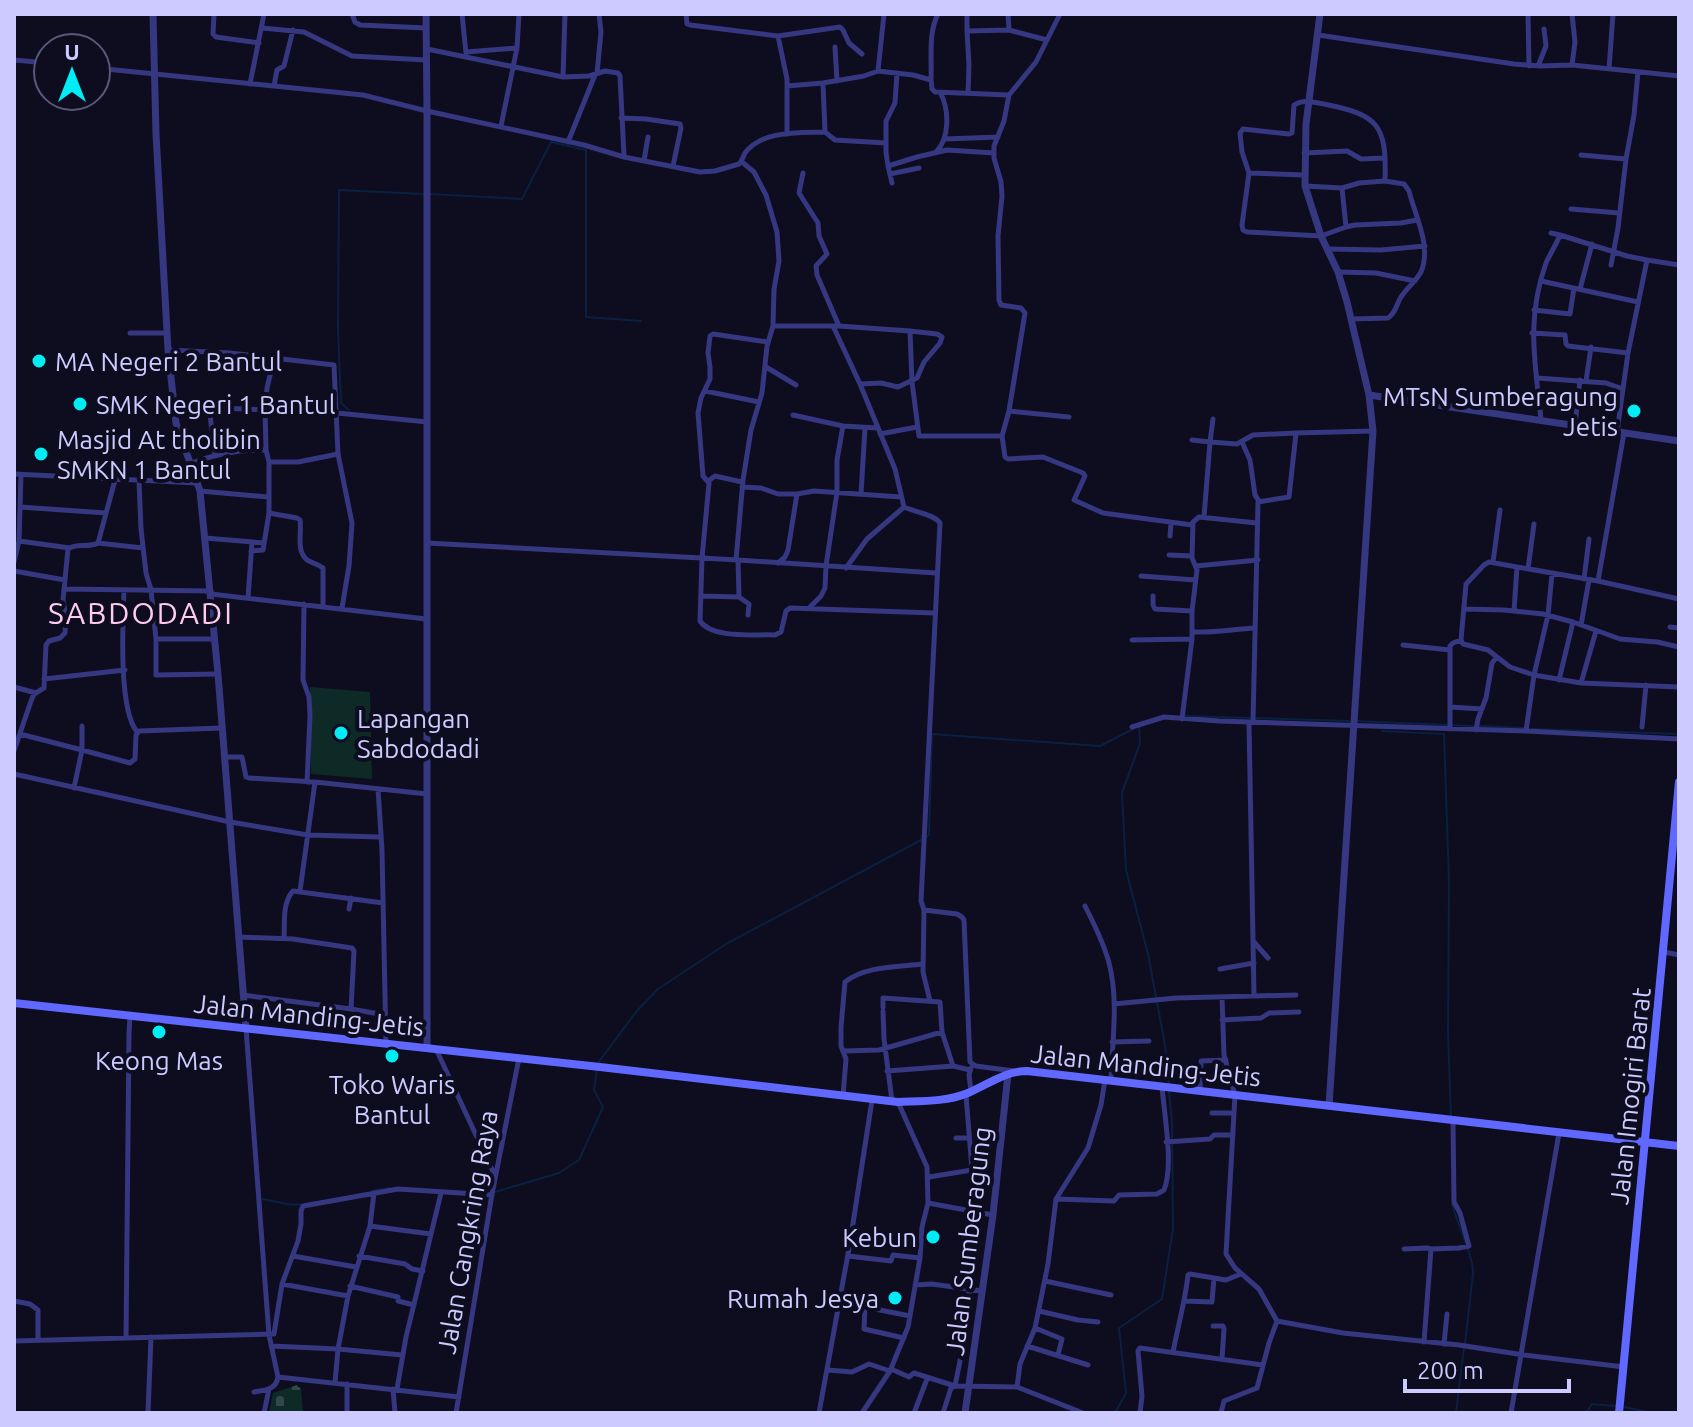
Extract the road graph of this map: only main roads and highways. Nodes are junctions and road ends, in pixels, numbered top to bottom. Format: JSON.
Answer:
{"nodes":[{"id":1,"x":1679,"y":782,"type":"edge"},
{"id":2,"x":1679,"y":792,"type":"edge"},
{"id":3,"x":1677,"y":831,"type":"edge"},
{"id":4,"x":1674,"y":890,"type":"edge"},
{"id":5,"x":14,"y":1003,"type":"edge"},
{"id":6,"x":1646,"y":1142,"type":"junction"},
{"id":7,"x":1679,"y":1146,"type":"edge"},
{"id":8,"x":1619,"y":1413,"type":"edge"}],
"edges":[{"from":1,"to":2,"type":"main road","name":"Jalan Imogiri Barat"},
{"from":2,"to":3,"type":"main road","name":"Jalan Imogiri Barat"},
{"from":3,"to":4,"type":"main road","name":"Jalan Imogiri Barat"},
{"from":4,"to":6,"type":"main road","name":"Jalan Imogiri Barat"},
{"from":5,"to":6,"type":"main road","name":"Jalan Manding-Jetis"},
{"from":6,"to":7,"type":"main road","name":"Jalan Manding-Jetis"},
{"from":6,"to":8,"type":"main road","name":"Jalan Imogiri Barat"}]}
